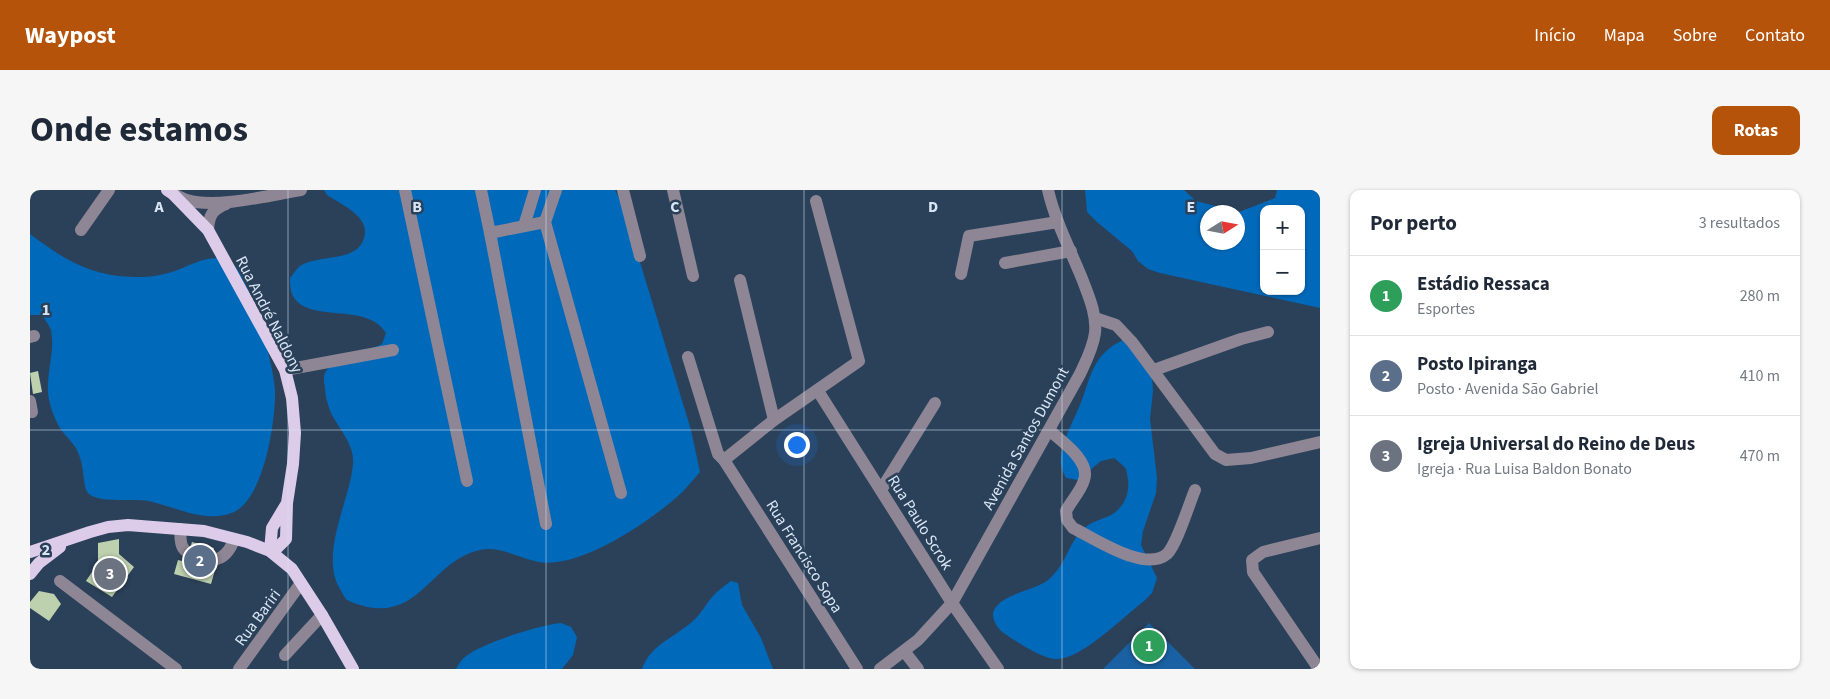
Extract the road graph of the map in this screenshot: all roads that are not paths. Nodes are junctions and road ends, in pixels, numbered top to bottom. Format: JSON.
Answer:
{"nodes":[{"id":1,"x":109,"y":190,"type":"edge"},
{"id":2,"x":301,"y":190,"type":"edge"},
{"id":3,"x":405,"y":190,"type":"edge"},
{"id":4,"x":481,"y":190,"type":"edge"},
{"id":5,"x":535,"y":190,"type":"edge"},
{"id":6,"x":556,"y":190,"type":"edge"},
{"id":7,"x":623,"y":190,"type":"edge"},
{"id":8,"x":672,"y":190,"type":"edge"},
{"id":9,"x":1048,"y":190,"type":"edge"},
{"id":10,"x":170,"y":192,"type":"edge"},
{"id":11,"x":268,"y":193,"type":"edge"},
{"id":12,"x":229,"y":202,"type":"junction"},
{"id":13,"x":816,"y":202,"type":"dead end"},
{"id":14,"x":545,"y":222,"type":"junction"},
{"id":15,"x":1058,"y":222,"type":"junction"},
{"id":16,"x":524,"y":226,"type":"junction"},
{"id":17,"x":81,"y":230,"type":"dead end"},
{"id":18,"x":208,"y":230,"type":"junction"},
{"id":19,"x":490,"y":233,"type":"junction"},
{"id":20,"x":1071,"y":251,"type":"junction"},
{"id":21,"x":640,"y":256,"type":"dead end"},
{"id":22,"x":1005,"y":263,"type":"dead end"},
{"id":23,"x":961,"y":274,"type":"dead end"},
{"id":24,"x":693,"y":276,"type":"dead end"},
{"id":25,"x":740,"y":280,"type":"dead end"},
{"id":26,"x":1095,"y":318,"type":"junction"},
{"id":27,"x":1268,"y":332,"type":"dead end"},
{"id":28,"x":393,"y":350,"type":"dead end"},
{"id":29,"x":688,"y":357,"type":"dead end"},
{"id":30,"x":285,"y":370,"type":"junction"},
{"id":31,"x":1154,"y":370,"type":"junction"},
{"id":32,"x":818,"y":391,"type":"junction"},
{"id":33,"x":30,"y":401,"type":"edge"},
{"id":34,"x":936,"y":403,"type":"dead end"},
{"id":35,"x":30,"y":412,"type":"edge"},
{"id":36,"x":774,"y":420,"type":"junction"},
{"id":37,"x":1048,"y":430,"type":"junction"},
{"id":38,"x":1320,"y":442,"type":"edge"},
{"id":39,"x":724,"y":460,"type":"junction"},
{"id":40,"x":467,"y":481,"type":"dead end"},
{"id":41,"x":881,"y":490,"type":"junction"},
{"id":42,"x":1195,"y":490,"type":"dead end"},
{"id":43,"x":621,"y":493,"type":"dead end"},
{"id":44,"x":288,"y":503,"type":"junction"},
{"id":45,"x":546,"y":524,"type":"dead end"},
{"id":46,"x":272,"y":528,"type":"junction"},
{"id":47,"x":180,"y":529,"type":"junction"},
{"id":48,"x":234,"y":538,"type":"junction"},
{"id":49,"x":1320,"y":538,"type":"edge"},
{"id":50,"x":70,"y":540,"type":"junction"},
{"id":51,"x":286,"y":540,"type":"junction"},
{"id":52,"x":247,"y":542,"type":"junction"},
{"id":53,"x":30,"y":552,"type":"edge"},
{"id":54,"x":270,"y":552,"type":"junction"},
{"id":55,"x":189,"y":553,"type":"dead end"},
{"id":56,"x":211,"y":559,"type":"dead end"},
{"id":57,"x":292,"y":569,"type":"junction"},
{"id":58,"x":30,"y":574,"type":"edge"},
{"id":59,"x":60,"y":581,"type":"dead end"},
{"id":60,"x":301,"y":583,"type":"junction"},
{"id":61,"x":952,"y":603,"type":"junction"},
{"id":62,"x":322,"y":615,"type":"junction"},
{"id":63,"x":904,"y":651,"type":"junction"},
{"id":64,"x":285,"y":655,"type":"dead end"},
{"id":65,"x":176,"y":669,"type":"edge"},
{"id":66,"x":239,"y":669,"type":"edge"},
{"id":67,"x":353,"y":669,"type":"edge"},
{"id":68,"x":857,"y":669,"type":"edge"},
{"id":69,"x":880,"y":669,"type":"edge"},
{"id":70,"x":918,"y":669,"type":"edge"},
{"id":71,"x":998,"y":669,"type":"edge"},
{"id":72,"x":1319,"y":669,"type":"edge"}],
"edges":[{"from":1,"to":17,"type":"street"},
{"from":2,"to":11,"type":"street"},
{"from":3,"to":40,"type":"street"},
{"from":4,"to":19,"type":"street"},
{"from":5,"to":16,"type":"street"},
{"from":6,"to":14,"type":"street"},
{"from":7,"to":21,"type":"street"},
{"from":8,"to":24,"type":"street"},
{"from":9,"to":15,"type":"street","name":"Avenida Santos Dumont"},
{"from":10,"to":12,"type":"street"},
{"from":10,"to":18,"type":"main road","name":"Rua André Naldony"},
{"from":11,"to":12,"type":"street"},
{"from":12,"to":18,"type":"street"},
{"from":13,"to":32,"type":"street"},
{"from":14,"to":16,"type":"street"},
{"from":14,"to":43,"type":"street"},
{"from":15,"to":20,"type":"street","name":"Avenida Santos Dumont"},
{"from":15,"to":23,"type":"street"},
{"from":16,"to":19,"type":"street"},
{"from":18,"to":30,"type":"main road","name":"Rua André Naldony"},
{"from":19,"to":45,"type":"street"},
{"from":20,"to":22,"type":"street"},
{"from":20,"to":26,"type":"street","name":"Avenida Santos Dumont"},
{"from":25,"to":36,"type":"street"},
{"from":26,"to":31,"type":"street"},
{"from":26,"to":37,"type":"street","name":"Avenida Santos Dumont"},
{"from":27,"to":31,"type":"street"},
{"from":28,"to":30,"type":"street"},
{"from":29,"to":39,"type":"street","name":"Rua Francisco Sopa"},
{"from":30,"to":44,"type":"main road","name":"Rua André Naldony"},
{"from":31,"to":38,"type":"street"},
{"from":32,"to":36,"type":"street"},
{"from":32,"to":41,"type":"street","name":"Rua Paulo Scrok"},
{"from":33,"to":35,"type":"street"},
{"from":34,"to":41,"type":"street"},
{"from":36,"to":39,"type":"street"},
{"from":37,"to":42,"type":"street"},
{"from":37,"to":61,"type":"street","name":"Avenida Santos Dumont"},
{"from":39,"to":68,"type":"street","name":"Rua Francisco Sopa"},
{"from":41,"to":61,"type":"street","name":"Rua Paulo Scrok"},
{"from":44,"to":46,"type":"main road","name":"Rua André Naldony"},
{"from":44,"to":51,"type":"main road","name":"Rua André Naldony"},
{"from":46,"to":52,"type":"main road"},
{"from":46,"to":54,"type":"main road","name":"Rua André Naldony"},
{"from":47,"to":48,"type":"main road"},
{"from":47,"to":50,"type":"main road"},
{"from":47,"to":55,"type":"street"},
{"from":48,"to":52,"type":"main road"},
{"from":48,"to":56,"type":"street"},
{"from":49,"to":72,"type":"street"},
{"from":50,"to":53,"type":"main road"},
{"from":50,"to":58,"type":"main road"},
{"from":51,"to":54,"type":"main road"},
{"from":51,"to":57,"type":"main road","name":"Rua André Naldony"},
{"from":52,"to":54,"type":"main road"},
{"from":54,"to":57,"type":"main road"},
{"from":57,"to":60,"type":"main road"},
{"from":59,"to":65,"type":"street"},
{"from":60,"to":62,"type":"main road"},
{"from":60,"to":66,"type":"street","name":"Rua Bariri"},
{"from":61,"to":63,"type":"street","name":"Avenida Santos Dumont"},
{"from":61,"to":71,"type":"street","name":"Rua Paulo Scrok"},
{"from":62,"to":64,"type":"street"},
{"from":62,"to":67,"type":"main road"},
{"from":63,"to":69,"type":"street","name":"Avenida Santos Dumont"},
{"from":63,"to":70,"type":"street"}]}
